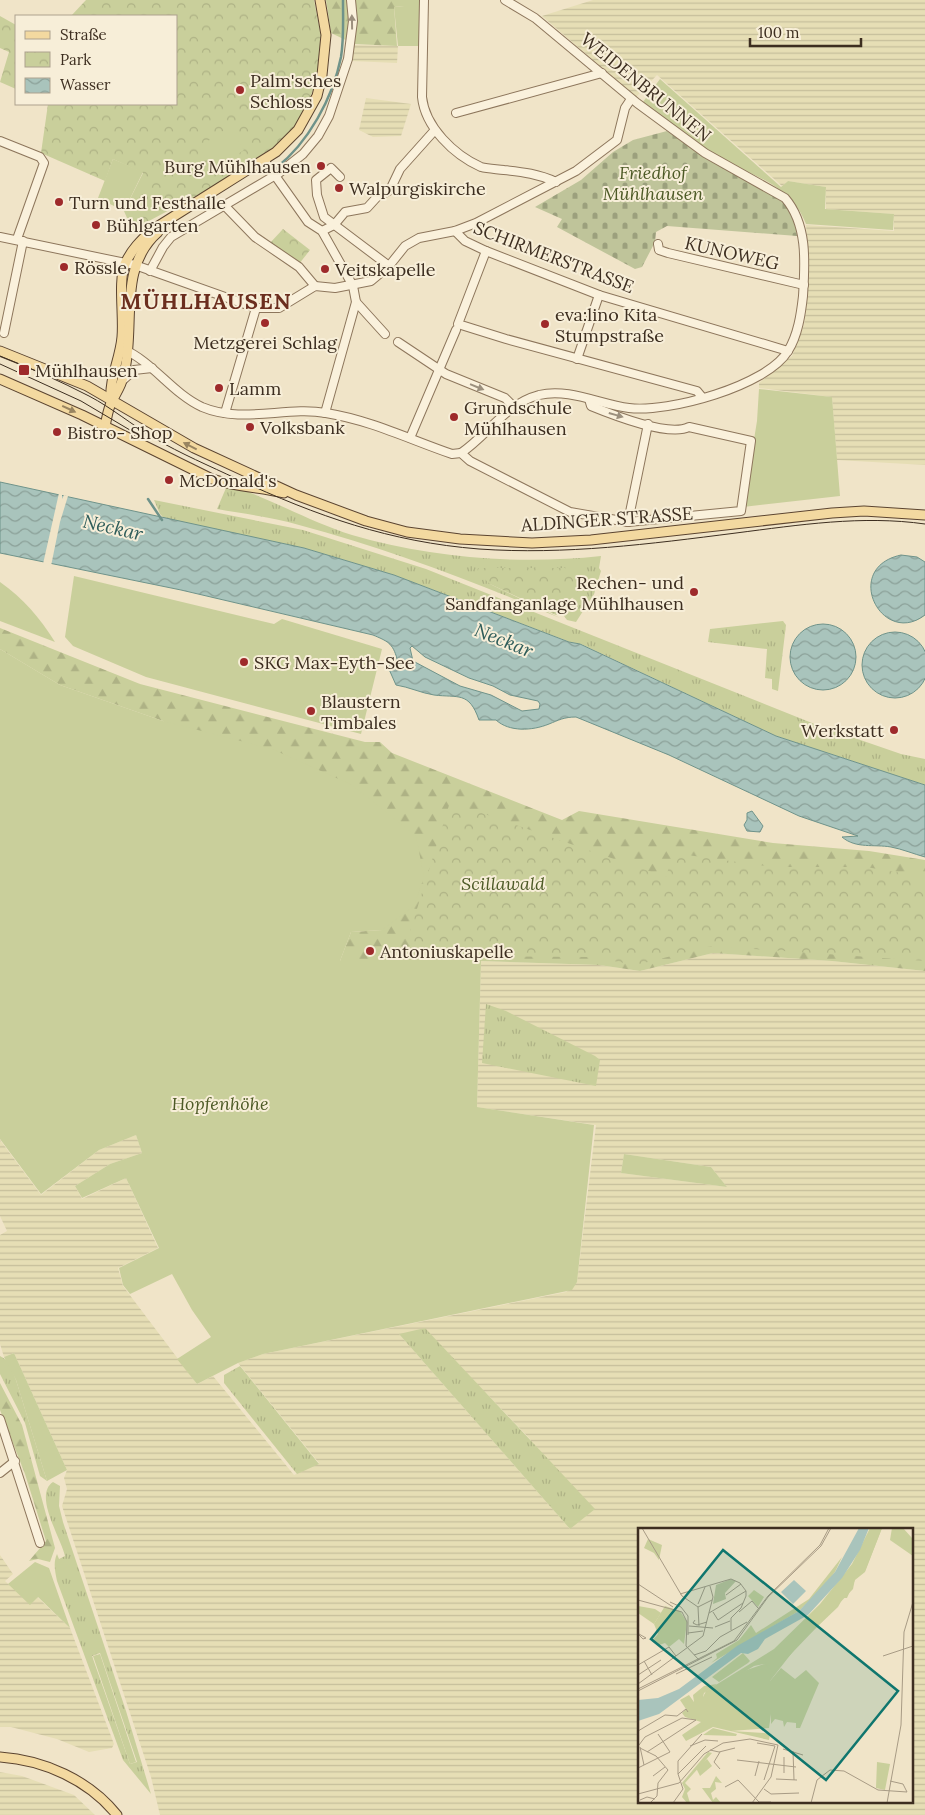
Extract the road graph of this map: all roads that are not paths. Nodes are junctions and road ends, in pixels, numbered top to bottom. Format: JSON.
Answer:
{"nodes":[{"id":1,"x":320,"y":0,"type":"edge"},
{"id":2,"x":351,"y":0,"type":"edge"},
{"id":3,"x":424,"y":0,"type":"edge"},
{"id":4,"x":505,"y":0,"type":"edge"},
{"id":5,"x":602,"y":74,"type":"junction"},
{"id":6,"x":632,"y":98,"type":"junction"},
{"id":7,"x":456,"y":113,"type":"dead end"},
{"id":8,"x":434,"y":131,"type":"junction"},
{"id":9,"x":0,"y":141,"type":"edge"},
{"id":10,"x":264,"y":160,"type":"junction"},
{"id":11,"x":275,"y":177,"type":"junction"},
{"id":12,"x":340,"y":177,"type":"dead end"},
{"id":13,"x":556,"y":182,"type":"junction"},
{"id":14,"x":224,"y":205,"type":"junction"},
{"id":15,"x":171,"y":219,"type":"junction"},
{"id":16,"x":334,"y":225,"type":"junction"},
{"id":17,"x":322,"y":231,"type":"junction"},
{"id":18,"x":455,"y":231,"type":"junction"},
{"id":19,"x":0,"y":237,"type":"edge"},
{"id":20,"x":20,"y":240,"type":"junction"},
{"id":21,"x":658,"y":244,"type":"dead end"},
{"id":22,"x":486,"y":251,"type":"junction"},
{"id":23,"x":126,"y":263,"type":"junction"},
{"id":24,"x":135,"y":265,"type":"junction"},
{"id":25,"x":389,"y":266,"type":"junction"},
{"id":26,"x":150,"y":271,"type":"junction"},
{"id":27,"x":804,"y":285,"type":"junction"},
{"id":28,"x":315,"y":286,"type":"junction"},
{"id":29,"x":353,"y":286,"type":"junction"},
{"id":30,"x":599,"y":295,"type":"junction"},
{"id":31,"x":356,"y":302,"type":"junction"},
{"id":32,"x":256,"y":308,"type":"junction"},
{"id":33,"x":457,"y":327,"type":"junction"},
{"id":34,"x":4,"y":333,"type":"dead end"},
{"id":35,"x":385,"y":334,"type":"dead end"},
{"id":36,"x":398,"y":342,"type":"dead end"},
{"id":37,"x":124,"y":350,"type":"junction"},
{"id":38,"x":0,"y":351,"type":"edge"},
{"id":39,"x":788,"y":351,"type":"junction"},
{"id":40,"x":577,"y":359,"type":"junction"},
{"id":41,"x":152,"y":368,"type":"junction"},
{"id":42,"x":440,"y":368,"type":"junction"},
{"id":43,"x":0,"y":379,"type":"edge"},
{"id":44,"x":123,"y":380,"type":"junction"},
{"id":45,"x":110,"y":386,"type":"junction"},
{"id":46,"x":90,"y":388,"type":"junction"},
{"id":47,"x":702,"y":397,"type":"junction"},
{"id":48,"x":589,"y":399,"type":"junction"},
{"id":49,"x":112,"y":401,"type":"junction"},
{"id":50,"x":513,"y":406,"type":"junction"},
{"id":51,"x":225,"y":413,"type":"junction"},
{"id":52,"x":325,"y":413,"type":"junction"},
{"id":53,"x":648,"y":424,"type":"junction"},
{"id":54,"x":105,"y":426,"type":"junction"},
{"id":55,"x":410,"y":438,"type":"junction"},
{"id":56,"x":461,"y":453,"type":"junction"},
{"id":57,"x":296,"y":495,"type":"junction"},
{"id":58,"x":925,"y":515,"type":"edge"},
{"id":59,"x":628,"y":522,"type":"junction"},
{"id":60,"x":0,"y":1420,"type":"edge"},
{"id":61,"x":15,"y":1461,"type":"junction"},
{"id":62,"x":0,"y":1473,"type":"edge"},
{"id":63,"x":40,"y":1543,"type":"dead end"},
{"id":64,"x":0,"y":1757,"type":"edge"},
{"id":65,"x":117,"y":1815,"type":"edge"}],
"edges":[{"from":1,"to":10,"type":"main road"},
{"from":11,"to":2,"type":"street","one_way":true},
{"from":3,"to":8,"type":"street"},
{"from":4,"to":5,"type":"street","name":"WEIDENBRUNNEN"},
{"from":5,"to":6,"type":"street","name":"WEIDENBRUNNEN"},
{"from":5,"to":7,"type":"street"},
{"from":6,"to":13,"type":"street"},
{"from":6,"to":27,"type":"street","name":"WEIDENBRUNNEN"},
{"from":8,"to":13,"type":"street"},
{"from":8,"to":16,"type":"street"},
{"from":9,"to":20,"type":"street"},
{"from":10,"to":11,"type":"street"},
{"from":10,"to":15,"type":"main road"},
{"from":11,"to":14,"type":"street"},
{"from":11,"to":17,"type":"street"},
{"from":12,"to":16,"type":"street"},
{"from":13,"to":18,"type":"street"},
{"from":14,"to":26,"type":"street"},
{"from":14,"to":28,"type":"street"},
{"from":15,"to":23,"type":"main road"},
{"from":15,"to":24,"type":"main road"},
{"from":16,"to":17,"type":"street"},
{"from":16,"to":25,"type":"street"},
{"from":17,"to":29,"type":"street"},
{"from":18,"to":22,"type":"street","name":"SCHIRMERSTRASSE"},
{"from":18,"to":25,"type":"street"},
{"from":19,"to":20,"type":"street"},
{"from":20,"to":23,"type":"street"},
{"from":20,"to":34,"type":"street"},
{"from":21,"to":27,"type":"street","name":"KUNOWEG"},
{"from":22,"to":30,"type":"street","name":"SCHIRMERSTRASSE"},
{"from":22,"to":33,"type":"street"},
{"from":23,"to":24,"type":"street"},
{"from":23,"to":37,"type":"main road"},
{"from":24,"to":26,"type":"street"},
{"from":24,"to":37,"type":"main road"},
{"from":25,"to":29,"type":"street"},
{"from":26,"to":32,"type":"street"},
{"from":27,"to":39,"type":"street","name":"WEIDENBRUNNEN"},
{"from":28,"to":29,"type":"street"},
{"from":28,"to":32,"type":"street"},
{"from":29,"to":31,"type":"street"},
{"from":30,"to":39,"type":"street","name":"SCHIRMERSTRASSE"},
{"from":30,"to":40,"type":"street"},
{"from":31,"to":35,"type":"street"},
{"from":31,"to":52,"type":"street"},
{"from":32,"to":51,"type":"street"},
{"from":33,"to":40,"type":"street"},
{"from":33,"to":42,"type":"street"},
{"from":36,"to":42,"type":"street"},
{"from":37,"to":41,"type":"street","name":"ALDINGER STRASSE"},
{"from":37,"to":44,"type":"main road"},
{"from":37,"to":45,"type":"main road"},
{"from":38,"to":46,"type":"main road","name":"ALDINGER STRASSE"},
{"from":39,"to":47,"type":"street","name":"WEIDENBRUNNEN"},
{"from":40,"to":47,"type":"street"},
{"from":41,"to":44,"type":"street"},
{"from":41,"to":51,"type":"street","name":"ALDINGER STRASSE"},
{"from":42,"to":50,"type":"street","one_way":true},
{"from":42,"to":55,"type":"street"},
{"from":43,"to":54,"type":"main road","name":"ALDINGER STRASSE","one_way":true},
{"from":44,"to":49,"type":"main road"},
{"from":45,"to":46,"type":"main road","name":"ALDINGER STRASSE"},
{"from":45,"to":49,"type":"main road"},
{"from":46,"to":49,"type":"main road","name":"ALDINGER STRASSE"},
{"from":47,"to":48,"type":"street","name":"WEIDENBRUNNEN"},
{"from":48,"to":50,"type":"street","name":"WEIDENBRUNNEN"},
{"from":48,"to":53,"type":"street","one_way":true},
{"from":49,"to":54,"type":"main road"},
{"from":57,"to":49,"type":"main road","name":"ALDINGER STRASSE","one_way":true},
{"from":50,"to":56,"type":"street","name":"WEIDENBRUNNEN"},
{"from":51,"to":52,"type":"street","name":"ALDINGER STRASSE"},
{"from":52,"to":55,"type":"street","name":"ALDINGER STRASSE"},
{"from":53,"to":59,"type":"street","name":"ALDINGER STRASSE"},
{"from":53,"to":59,"type":"street","name":"ALDINGER STRASSE"},
{"from":54,"to":57,"type":"main road","name":"ALDINGER STRASSE"},
{"from":55,"to":56,"type":"street","name":"ALDINGER STRASSE"},
{"from":56,"to":59,"type":"street","name":"ALDINGER STRASSE"},
{"from":57,"to":58,"type":"main road","name":"ALDINGER STRASSE"},
{"from":60,"to":61,"type":"street"},
{"from":61,"to":62,"type":"street"},
{"from":61,"to":63,"type":"street"},
{"from":64,"to":65,"type":"main road"}]}
